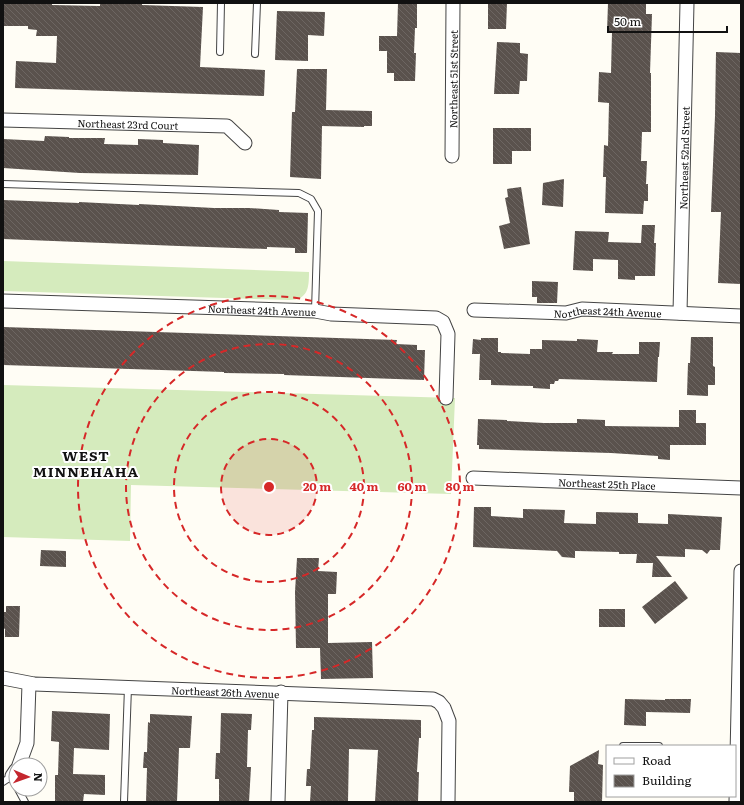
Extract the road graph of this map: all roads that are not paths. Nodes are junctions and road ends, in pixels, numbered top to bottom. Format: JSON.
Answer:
{"nodes":[{"id":1,"x":221,"y":3,"type":"edge"},
{"id":2,"x":257,"y":3,"type":"edge"},
{"id":3,"x":453,"y":3,"type":"edge"},
{"id":4,"x":687,"y":3,"type":"edge"},
{"id":5,"x":220,"y":52,"type":"dead end"},
{"id":6,"x":255,"y":54,"type":"dead end"},
{"id":7,"x":3,"y":120,"type":"edge"},
{"id":8,"x":245,"y":143,"type":"dead end"},
{"id":9,"x":452,"y":156,"type":"dead end"},
{"id":10,"x":3,"y":184,"type":"edge"},
{"id":11,"x":3,"y":301,"type":"edge"},
{"id":12,"x":474,"y":310,"type":"dead end"},
{"id":13,"x":315,"y":311,"type":"junction"},
{"id":14,"x":680,"y":313,"type":"junction"},
{"id":15,"x":741,"y":316,"type":"edge"},
{"id":16,"x":446,"y":398,"type":"dead end"},
{"id":17,"x":473,"y":478,"type":"dead end"},
{"id":18,"x":741,"y":488,"type":"edge"},
{"id":19,"x":741,"y":571,"type":"edge"},
{"id":20,"x":3,"y":678,"type":"edge"},
{"id":21,"x":29,"y":684,"type":"junction"},
{"id":22,"x":128,"y":687,"type":"junction"},
{"id":23,"x":281,"y":692,"type":"junction"},
{"id":24,"x":736,"y":753,"type":"edge"},
{"id":25,"x":22,"y":757,"type":"edge"},
{"id":26,"x":124,"y":802,"type":"edge"},
{"id":27,"x":278,"y":802,"type":"edge"},
{"id":28,"x":448,"y":802,"type":"edge"},
{"id":29,"x":736,"y":802,"type":"edge"}],
"edges":[{"from":1,"to":5,"type":"lane"},
{"from":2,"to":6,"type":"lane"},
{"from":3,"to":9,"type":"street","name":"Northeast 51st Street"},
{"from":4,"to":14,"type":"street","name":"Northeast 52nd Street"},
{"from":7,"to":8,"type":"street","name":"Northeast 23rd Court"},
{"from":10,"to":13,"type":"lane"},
{"from":11,"to":13,"type":"street","name":"Northeast 24th Avenue"},
{"from":12,"to":14,"type":"street","name":"Northeast 24th Avenue"},
{"from":13,"to":16,"type":"street","name":"Northeast 24th Avenue"},
{"from":14,"to":15,"type":"street","name":"Northeast 24th Avenue"},
{"from":17,"to":18,"type":"street","name":"Northeast 25th Place"},
{"from":19,"to":24,"type":"street"},
{"from":20,"to":21,"type":"street","name":"Northeast 26th Avenue"},
{"from":21,"to":22,"type":"street","name":"Northeast 26th Avenue"},
{"from":21,"to":25,"type":"street"},
{"from":22,"to":23,"type":"street","name":"Northeast 26th Avenue"},
{"from":22,"to":26,"type":"lane"},
{"from":23,"to":27,"type":"street"},
{"from":23,"to":28,"type":"street","name":"Northeast 26th Avenue"},
{"from":24,"to":29,"type":"street"}]}
